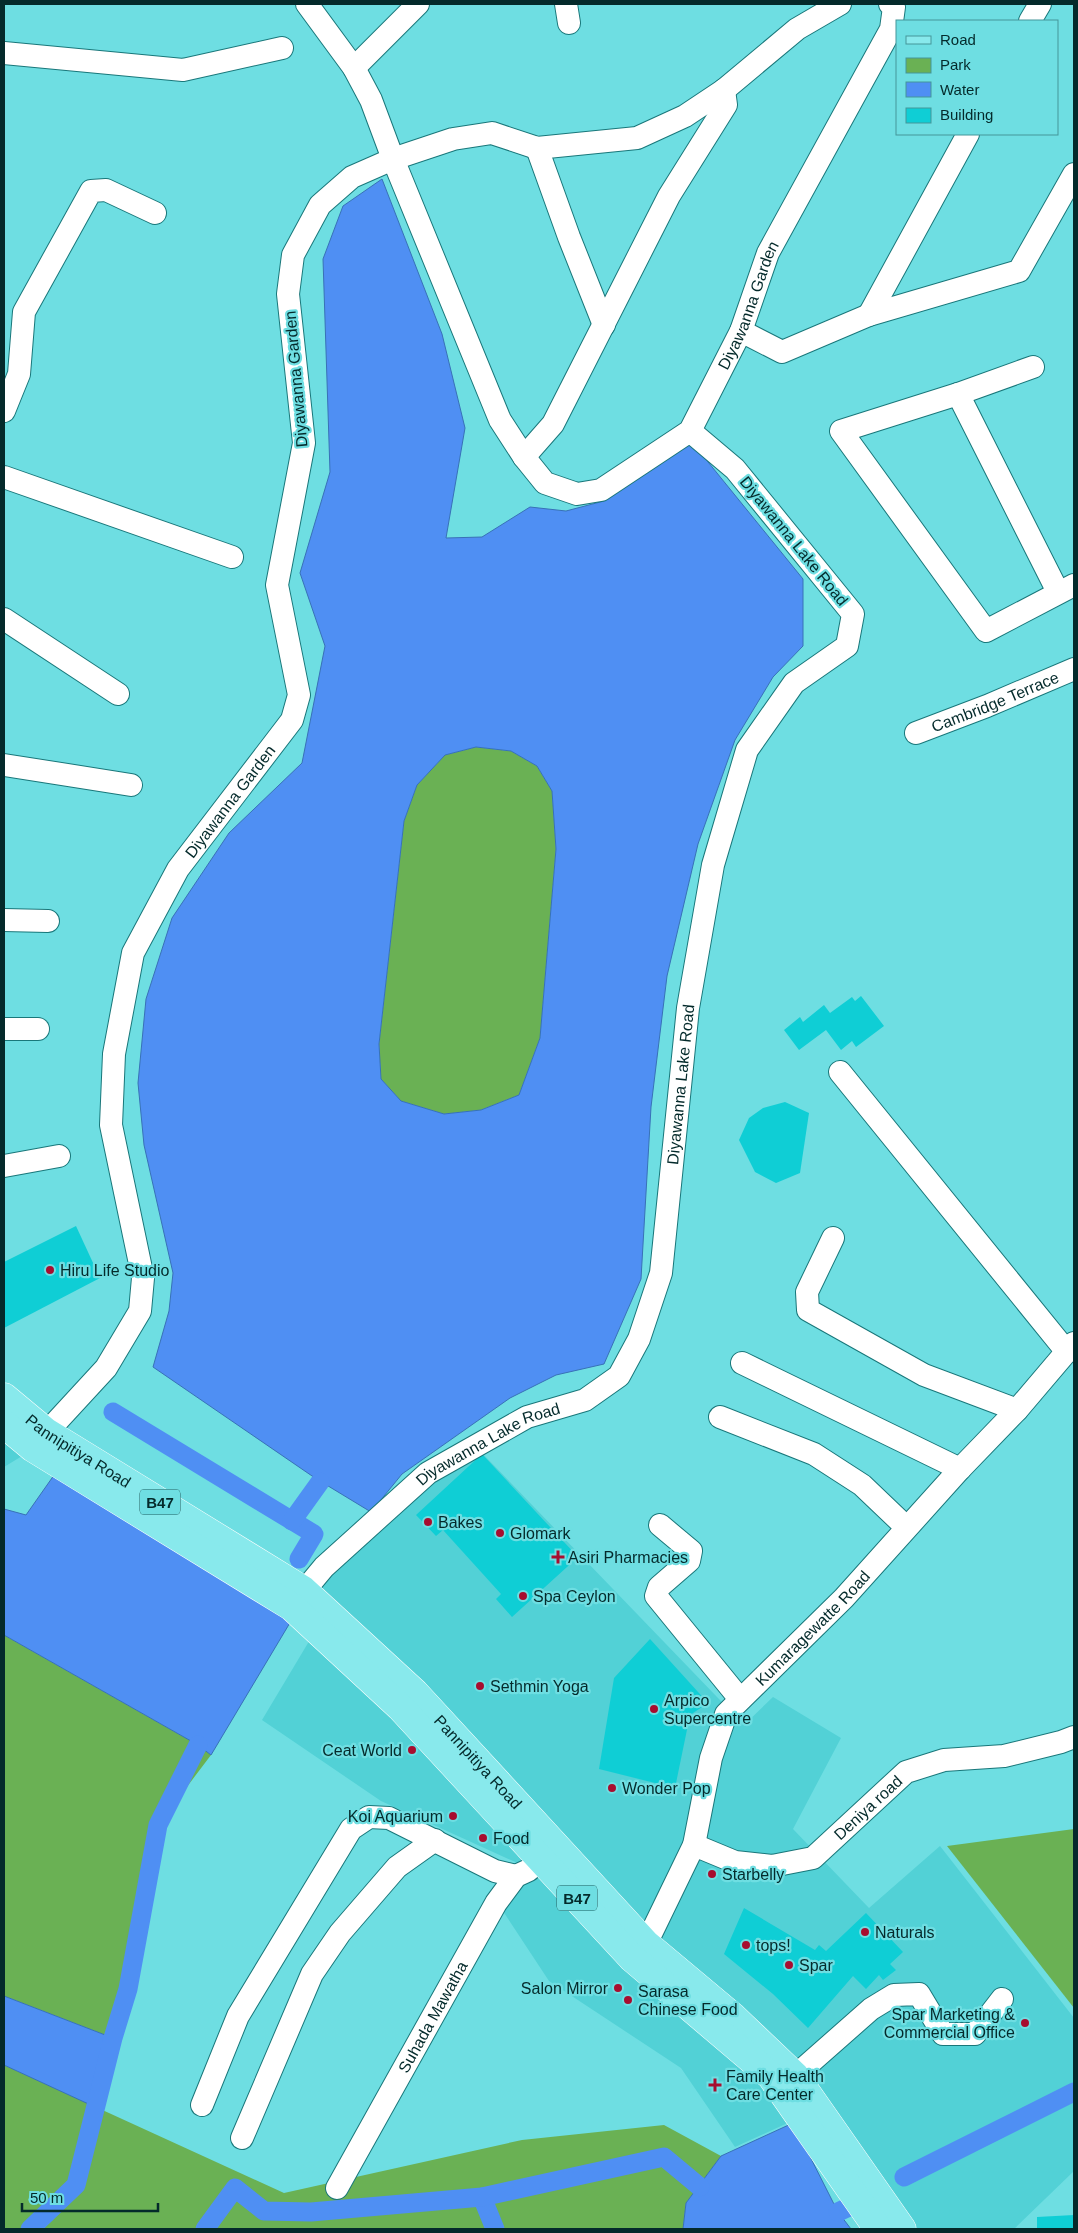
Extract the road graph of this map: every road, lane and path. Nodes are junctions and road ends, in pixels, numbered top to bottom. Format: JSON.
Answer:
{"nodes":[{"id":1,"x":307,"y":4,"type":"edge"},
{"id":2,"x":418,"y":4,"type":"edge"},
{"id":3,"x":840,"y":4,"type":"edge"},
{"id":4,"x":890,"y":4,"type":"edge"},
{"id":5,"x":1040,"y":4,"type":"edge"},
{"id":6,"x":1031,"y":20,"type":"edge"},
{"id":7,"x":282,"y":48,"type":"dead end"},
{"id":8,"x":4,"y":53,"type":"edge"},
{"id":9,"x":354,"y":68,"type":"junction"},
{"id":10,"x":724,"y":90,"type":"junction"},
{"id":11,"x":967,"y":135,"type":"edge"},
{"id":12,"x":538,"y":148,"type":"junction"},
{"id":13,"x":393,"y":159,"type":"junction"},
{"id":14,"x":1074,"y":174,"type":"edge"},
{"id":15,"x":155,"y":213,"type":"dead end"},
{"id":16,"x":868,"y":315,"type":"junction"},
{"id":17,"x":604,"y":325,"type":"junction"},
{"id":18,"x":741,"y":331,"type":"junction"},
{"id":19,"x":1033,"y":367,"type":"dead end"},
{"id":20,"x":958,"y":394,"type":"junction"},
{"id":21,"x":4,"y":411,"type":"edge"},
{"id":22,"x":690,"y":430,"type":"junction"},
{"id":23,"x":524,"y":457,"type":"junction"},
{"id":24,"x":4,"y":477,"type":"edge"},
{"id":25,"x":232,"y":557,"type":"dead end"},
{"id":26,"x":1066,"y":588,"type":"edge"},
{"id":27,"x":4,"y":619,"type":"edge"},
{"id":28,"x":1074,"y":669,"type":"edge"},
{"id":29,"x":118,"y":694,"type":"dead end"},
{"id":30,"x":916,"y":732,"type":"dead end"},
{"id":31,"x":4,"y":766,"type":"edge"},
{"id":32,"x":131,"y":784,"type":"dead end"},
{"id":33,"x":4,"y":920,"type":"edge"},
{"id":34,"x":48,"y":921,"type":"dead end"},
{"id":35,"x":4,"y":1029,"type":"edge"},
{"id":36,"x":38,"y":1029,"type":"dead end"},
{"id":37,"x":840,"y":1072,"type":"dead end"},
{"id":38,"x":59,"y":1156,"type":"dead end"},
{"id":39,"x":4,"y":1166,"type":"edge"},
{"id":40,"x":833,"y":1238,"type":"dead end"},
{"id":41,"x":1071,"y":1347,"type":"edge"},
{"id":42,"x":742,"y":1363,"type":"dead end"},
{"id":43,"x":4,"y":1397,"type":"edge"},
{"id":44,"x":1017,"y":1410,"type":"junction"},
{"id":45,"x":720,"y":1416,"type":"dead end"},
{"id":46,"x":4,"y":1424,"type":"edge"},
{"id":47,"x":39,"y":1440,"type":"junction"},
{"id":48,"x":960,"y":1469,"type":"junction"},
{"id":49,"x":660,"y":1525,"type":"dead end"},
{"id":50,"x":906,"y":1527,"type":"junction"},
{"id":51,"x":298,"y":1599,"type":"junction"},
{"id":52,"x":740,"y":1700,"type":"junction"},
{"id":53,"x":1074,"y":1737,"type":"edge"},
{"id":54,"x":435,"y":1840,"type":"junction"},
{"id":55,"x":694,"y":1846,"type":"junction"},
{"id":56,"x":544,"y":1862,"type":"junction"},
{"id":57,"x":516,"y":1876,"type":"junction"},
{"id":58,"x":639,"y":1951,"type":"junction"},
{"id":59,"x":1002,"y":1999,"type":"dead end"},
{"id":60,"x":795,"y":2076,"type":"junction"},
{"id":61,"x":202,"y":2105,"type":"dead end"},
{"id":62,"x":242,"y":2138,"type":"dead end"},
{"id":63,"x":338,"y":2188,"type":"dead end"},
{"id":64,"x":878,"y":2229,"type":"edge"},
{"id":65,"x":902,"y":2229,"type":"edge"}],
"edges":[{"from":1,"to":9,"type":"street"},
{"from":2,"to":9,"type":"street"},
{"from":3,"to":10,"type":"street","name":"Diyawanna Garden"},
{"from":4,"to":18,"type":"street","name":"Diyawanna Garden"},
{"from":5,"to":6,"type":"street"},
{"from":7,"to":8,"type":"street"},
{"from":9,"to":13,"type":"street"},
{"from":10,"to":12,"type":"street","name":"Diyawanna Garden"},
{"from":10,"to":17,"type":"street"},
{"from":11,"to":16,"type":"street"},
{"from":12,"to":13,"type":"street","name":"Diyawanna Garden"},
{"from":12,"to":17,"type":"street"},
{"from":13,"to":23,"type":"street","name":"Diyawanna Garden"},
{"from":13,"to":47,"type":"street","name":"Diyawanna Garden"},
{"from":14,"to":16,"type":"street"},
{"from":15,"to":21,"type":"street"},
{"from":16,"to":18,"type":"street"},
{"from":17,"to":23,"type":"street"},
{"from":18,"to":22,"type":"street","name":"Diyawanna Garden"},
{"from":19,"to":20,"type":"street"},
{"from":20,"to":26,"type":"street"},
{"from":20,"to":26,"type":"street"},
{"from":22,"to":23,"type":"street","name":"Diyawanna Garden"},
{"from":22,"to":51,"type":"street","name":"Diyawanna Lake Road"},
{"from":24,"to":25,"type":"street"},
{"from":27,"to":29,"type":"street"},
{"from":28,"to":30,"type":"street","name":"Cambridge Terrace"},
{"from":31,"to":32,"type":"street"},
{"from":33,"to":34,"type":"street"},
{"from":35,"to":36,"type":"street"},
{"from":37,"to":41,"type":"street"},
{"from":38,"to":39,"type":"street"},
{"from":40,"to":44,"type":"street"},
{"from":41,"to":44,"type":"street","name":"Kumaragewatte Road"},
{"from":42,"to":48,"type":"street"},
{"from":43,"to":47,"type":"main road","name":"Pannipitiya Road","number":"B47"},
{"from":44,"to":48,"type":"street","name":"Kumaragewatte Road"},
{"from":45,"to":50,"type":"street"},
{"from":46,"to":47,"type":"main road","name":"Pannipitiya Road","number":"B47"},
{"from":47,"to":51,"type":"main road","name":"Pannipitiya Road","number":"B47"},
{"from":48,"to":50,"type":"street","name":"Kumaragewatte Road"},
{"from":49,"to":52,"type":"street"},
{"from":50,"to":52,"type":"street","name":"Kumaragewatte Road"},
{"from":51,"to":56,"type":"main road","name":"Pannipitiya Road","number":"B47"},
{"from":51,"to":58,"type":"main road","name":"Pannipitiya Road","number":"B47"},
{"from":52,"to":55,"type":"street","name":"Kumaragewatte Road"},
{"from":53,"to":55,"type":"street","name":"Deniya road"},
{"from":54,"to":57,"type":"street"},
{"from":54,"to":61,"type":"street"},
{"from":54,"to":62,"type":"street"},
{"from":55,"to":58,"type":"street","name":"Kumaragewatte Road"},
{"from":56,"to":57,"type":"street","name":"Suhada Mawatha"},
{"from":56,"to":58,"type":"main road","name":"Pannipitiya Road","number":"B47"},
{"from":57,"to":63,"type":"street","name":"Suhada Mawatha"},
{"from":58,"to":60,"type":"main road","name":"Pannipitiya Road","number":"B47"},
{"from":58,"to":64,"type":"main road","name":"Pannipitiya Road","number":"B47"},
{"from":59,"to":60,"type":"street"},
{"from":60,"to":65,"type":"main road","name":"Pannipitiya Road","number":"B47"}]}
